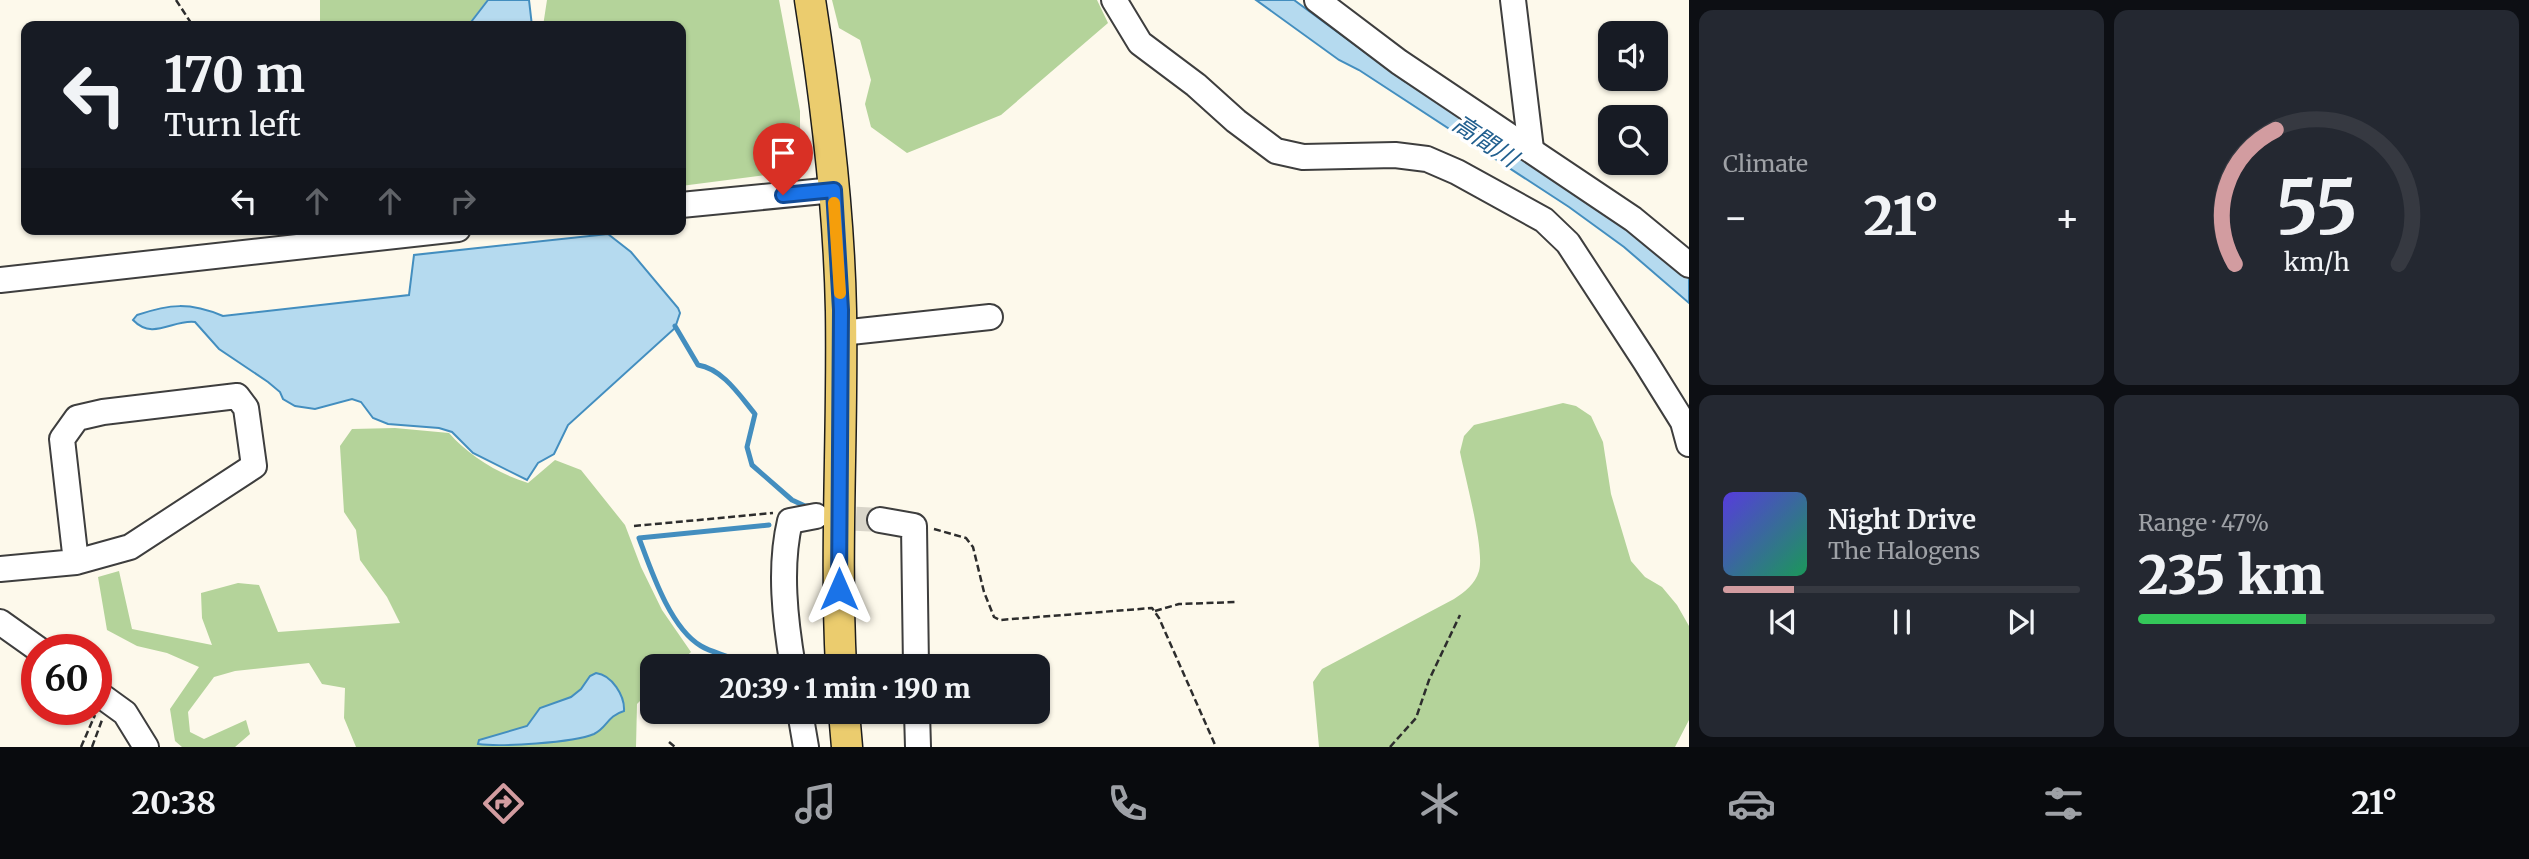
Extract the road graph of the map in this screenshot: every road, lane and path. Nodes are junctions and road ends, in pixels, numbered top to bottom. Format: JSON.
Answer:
{"nodes":[{"id":1,"x":176,"y":0,"type":"edge"},
{"id":2,"x":810,"y":0,"type":"edge"},
{"id":3,"x":1114,"y":0,"type":"edge"},
{"id":4,"x":1317,"y":0,"type":"edge"},
{"id":5,"x":1513,"y":0,"type":"edge"},
{"id":6,"x":190,"y":21,"type":"edge"},
{"id":7,"x":1531,"y":149,"type":"junction"},
{"id":8,"x":834,"y":190,"type":"junction"},
{"id":9,"x":686,"y":205,"type":"edge"},
{"id":10,"x":404,"y":235,"type":"edge"},
{"id":11,"x":1689,"y":265,"type":"edge"},
{"id":12,"x":0,"y":280,"type":"edge"},
{"id":13,"x":990,"y":317,"type":"dead end"},
{"id":14,"x":841,"y":333,"type":"junction"},
{"id":15,"x":1689,"y":444,"type":"edge"},
{"id":16,"x":816,"y":516,"type":"tunnel mouth"},
{"id":17,"x":880,"y":520,"type":"tunnel mouth"},
{"id":18,"x":790,"y":521,"type":"junction"},
{"id":19,"x":634,"y":526,"type":"dead end"},
{"id":20,"x":914,"y":526,"type":"junction"},
{"id":21,"x":76,"y":562,"type":"junction"},
{"id":22,"x":0,"y":569,"type":"edge"},
{"id":23,"x":1238,"y":602,"type":"dead end"},
{"id":24,"x":1154,"y":611,"type":"junction"},
{"id":25,"x":1460,"y":615,"type":"dead end"},
{"id":26,"x":0,"y":622,"type":"edge"},
{"id":27,"x":21,"y":637,"type":"edge"},
{"id":28,"x":791,"y":654,"type":"edge"},
{"id":29,"x":840,"y":654,"type":"edge"},
{"id":30,"x":916,"y":654,"type":"edge"},
{"id":31,"x":112,"y":707,"type":"edge"},
{"id":32,"x":802,"y":724,"type":"edge"},
{"id":33,"x":845,"y":724,"type":"edge"},
{"id":34,"x":917,"y":724,"type":"edge"},
{"id":35,"x":90,"y":725,"type":"edge"},
{"id":36,"x":96,"y":725,"type":"edge"},
{"id":37,"x":669,"y":742,"type":"dead end"},
{"id":38,"x":81,"y":747,"type":"edge"},
{"id":39,"x":92,"y":747,"type":"edge"},
{"id":40,"x":146,"y":747,"type":"edge"},
{"id":41,"x":674,"y":747,"type":"edge"},
{"id":42,"x":806,"y":747,"type":"edge"},
{"id":43,"x":847,"y":747,"type":"edge"},
{"id":44,"x":918,"y":747,"type":"edge"},
{"id":45,"x":1216,"y":747,"type":"edge"},
{"id":46,"x":1390,"y":747,"type":"edge"}],
"edges":[{"from":1,"to":6,"type":"path"},
{"from":2,"to":8,"type":"main road"},
{"from":3,"to":15,"type":"street"},
{"from":4,"to":7,"type":"street"},
{"from":5,"to":7,"type":"street"},
{"from":7,"to":11,"type":"street"},
{"from":8,"to":9,"type":"street"},
{"from":8,"to":14,"type":"main road"},
{"from":10,"to":12,"type":"street"},
{"from":13,"to":14,"type":"street"},
{"from":14,"to":29,"type":"main road"},
{"from":16,"to":18,"type":"street"},
{"from":17,"to":20,"type":"street"},
{"from":18,"to":19,"type":"path"},
{"from":18,"to":28,"type":"street"},
{"from":20,"to":24,"type":"path"},
{"from":20,"to":30,"type":"street"},
{"from":21,"to":21,"type":"street"},
{"from":21,"to":22,"type":"street"},
{"from":23,"to":24,"type":"path"},
{"from":24,"to":45,"type":"path"},
{"from":25,"to":46,"type":"path"},
{"from":26,"to":27,"type":"street"},
{"from":31,"to":40,"type":"street"},
{"from":32,"to":42,"type":"street"},
{"from":33,"to":43,"type":"main road"},
{"from":34,"to":44,"type":"street"},
{"from":35,"to":38,"type":"path"},
{"from":36,"to":39,"type":"path"},
{"from":37,"to":41,"type":"path"}]}
